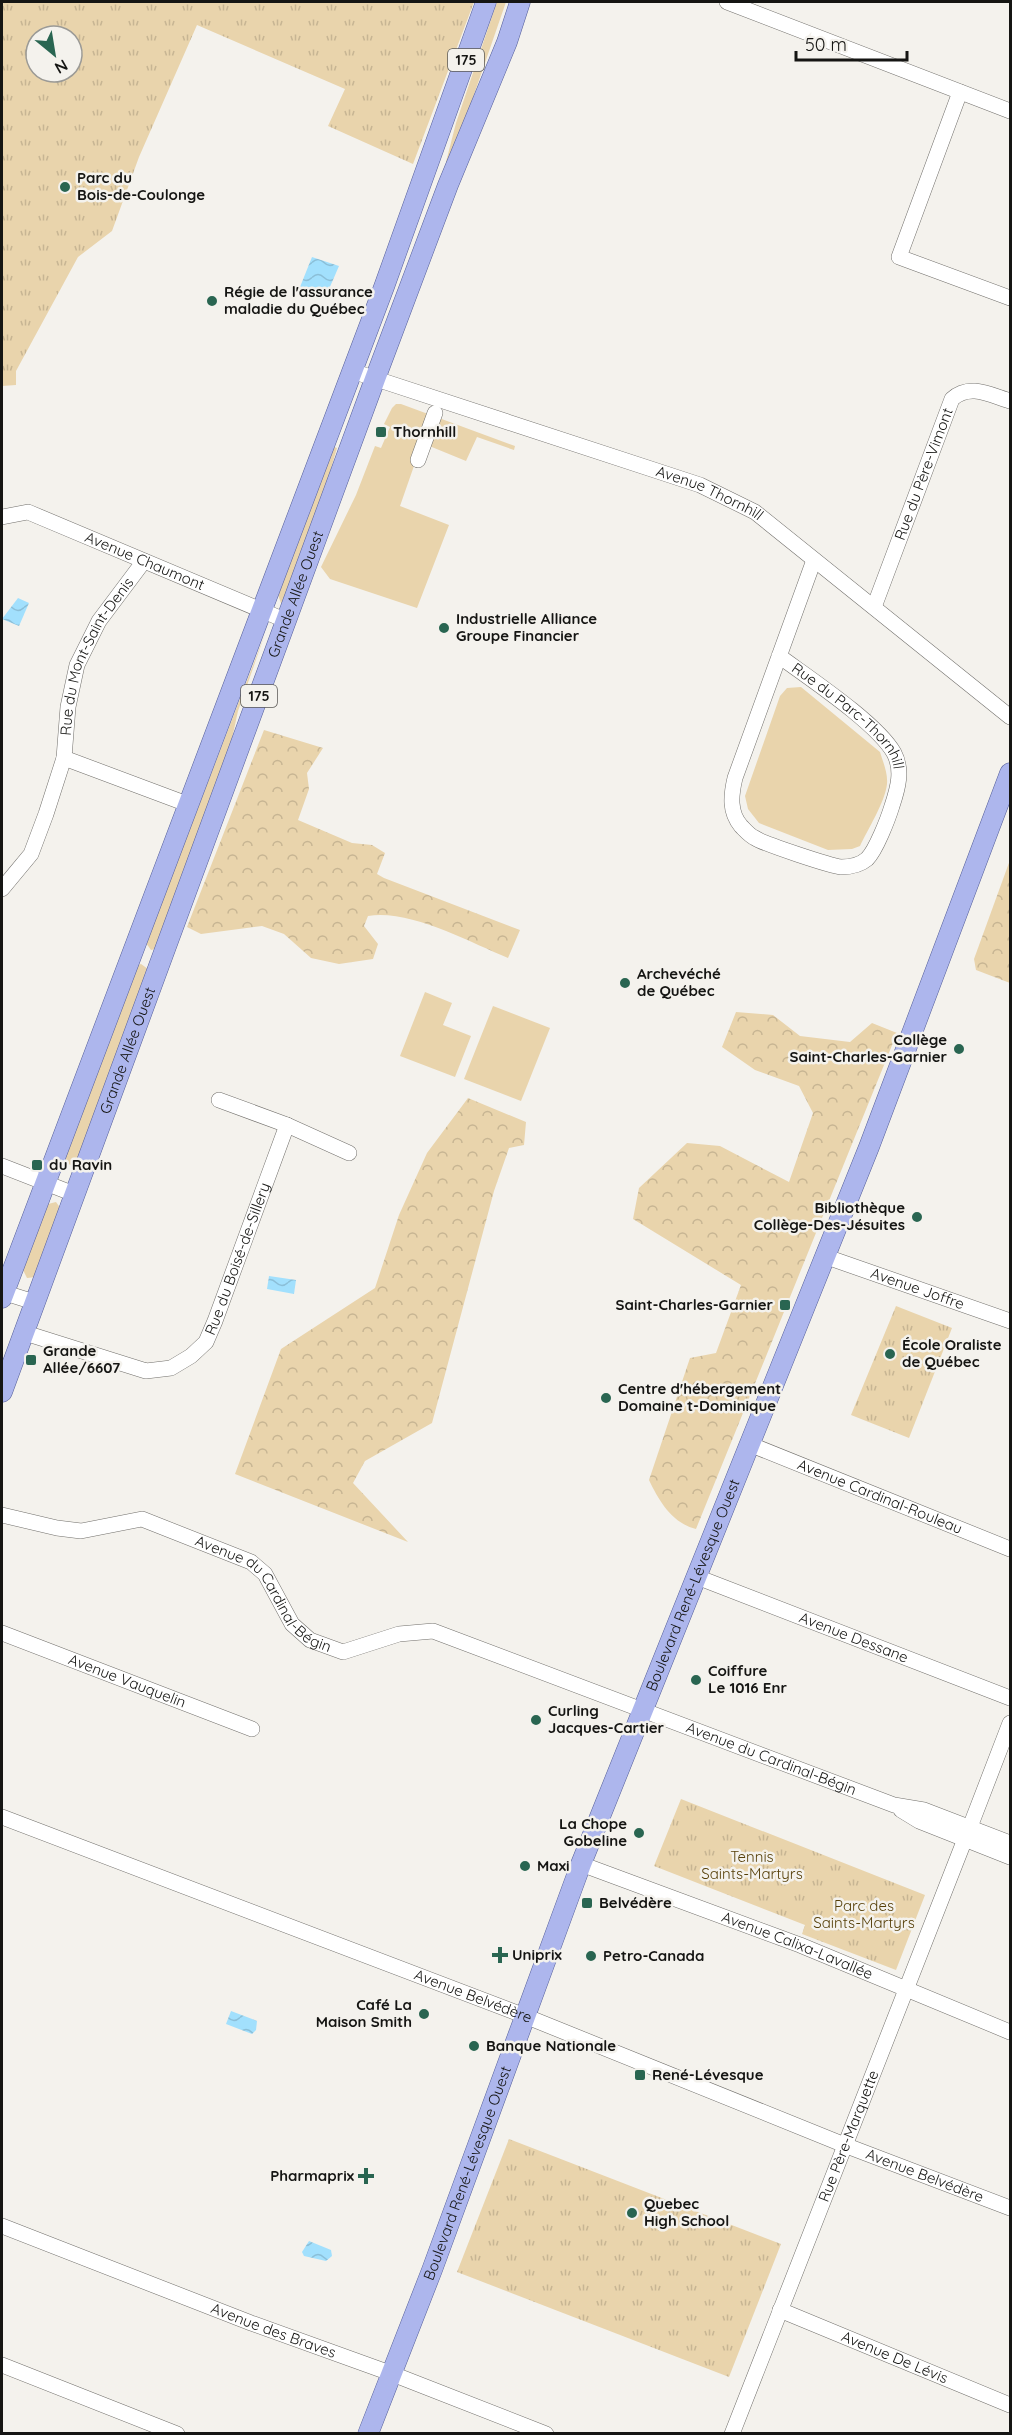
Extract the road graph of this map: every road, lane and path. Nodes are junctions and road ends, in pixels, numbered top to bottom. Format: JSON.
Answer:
{"nodes":[{"id":1,"x":486,"y":2,"type":"edge"},
{"id":2,"x":520,"y":2,"type":"edge"},
{"id":3,"x":727,"y":2,"type":"edge"},
{"id":4,"x":960,"y":92,"type":"junction"},
{"id":5,"x":1011,"y":111,"type":"edge"},
{"id":6,"x":1011,"y":298,"type":"edge"},
{"id":7,"x":352,"y":370,"type":"junction"},
{"id":8,"x":375,"y":379,"type":"junction"},
{"id":9,"x":1011,"y":401,"type":"edge"},
{"id":10,"x":435,"y":413,"type":"dead end"},
{"id":11,"x":418,"y":460,"type":"dead end"},
{"id":12,"x":2,"y":517,"type":"edge"},
{"id":13,"x":814,"y":560,"type":"junction"},
{"id":14,"x":144,"y":561,"type":"junction"},
{"id":15,"x":874,"y":607,"type":"junction"},
{"id":16,"x":261,"y":612,"type":"junction"},
{"id":17,"x":286,"y":621,"type":"junction"},
{"id":18,"x":779,"y":656,"type":"junction"},
{"id":19,"x":1011,"y":717,"type":"edge"},
{"id":20,"x":64,"y":758,"type":"junction"},
{"id":21,"x":1011,"y":773,"type":"edge"},
{"id":22,"x":187,"y":804,"type":"junction"},
{"id":23,"x":2,"y":889,"type":"edge"},
{"id":24,"x":131,"y":952,"type":"junction"},
{"id":25,"x":160,"y":962,"type":"junction"},
{"id":26,"x":219,"y":1100,"type":"dead end"},
{"id":27,"x":287,"y":1125,"type":"junction"},
{"id":28,"x":349,"y":1153,"type":"dead end"},
{"id":29,"x":2,"y":1166,"type":"edge"},
{"id":30,"x":44,"y":1182,"type":"junction"},
{"id":31,"x":74,"y":1194,"type":"junction"},
{"id":32,"x":824,"y":1256,"type":"junction"},
{"id":33,"x":2,"y":1294,"type":"edge"},
{"id":34,"x":34,"y":1302,"type":"junction"},
{"id":35,"x":1011,"y":1321,"type":"edge"},
{"id":36,"x":22,"y":1332,"type":"junction"},
{"id":37,"x":2,"y":1392,"type":"edge"},
{"id":38,"x":749,"y":1444,"type":"junction"},
{"id":39,"x":2,"y":1515,"type":"edge"},
{"id":40,"x":1011,"y":1549,"type":"edge"},
{"id":41,"x":697,"y":1577,"type":"junction"},
{"id":42,"x":2,"y":1633,"type":"edge"},
{"id":43,"x":1011,"y":1698,"type":"edge"},
{"id":44,"x":644,"y":1711,"type":"junction"},
{"id":45,"x":1011,"y":1724,"type":"edge"},
{"id":46,"x":252,"y":1729,"type":"dead end"},
{"id":47,"x":2,"y":1817,"type":"edge"},
{"id":48,"x":968,"y":1833,"type":"junction"},
{"id":49,"x":1011,"y":1843,"type":"edge"},
{"id":50,"x":1011,"y":1857,"type":"edge"},
{"id":51,"x":581,"y":1864,"type":"junction"},
{"id":52,"x":906,"y":1990,"type":"junction"},
{"id":53,"x":525,"y":2016,"type":"junction"},
{"id":54,"x":1011,"y":2032,"type":"edge"},
{"id":55,"x":847,"y":2146,"type":"junction"},
{"id":56,"x":1011,"y":2208,"type":"edge"},
{"id":57,"x":2,"y":2226,"type":"edge"},
{"id":58,"x":780,"y":2310,"type":"junction"},
{"id":59,"x":2,"y":2366,"type":"edge"},
{"id":60,"x":390,"y":2373,"type":"junction"},
{"id":61,"x":1011,"y":2405,"type":"edge"},
{"id":62,"x":177,"y":2433,"type":"edge"},
{"id":63,"x":368,"y":2433,"type":"edge"},
{"id":64,"x":546,"y":2433,"type":"edge"},
{"id":65,"x":732,"y":2433,"type":"edge"}],
"edges":[{"from":1,"to":7,"type":"main road","name":"Grande Allée Ouest","number":"175"},
{"from":2,"to":8,"type":"main road","name":"Grande Allée Ouest","number":"175"},
{"from":3,"to":4,"type":"street"},
{"from":4,"to":5,"type":"street"},
{"from":4,"to":6,"type":"street"},
{"from":7,"to":8,"type":"street","name":"Avenue Thornhill"},
{"from":7,"to":16,"type":"main road","name":"Grande Allée Ouest","number":"175"},
{"from":8,"to":13,"type":"street","name":"Avenue Thornhill"},
{"from":8,"to":17,"type":"main road","name":"Grande Allée Ouest","number":"175"},
{"from":9,"to":15,"type":"street","name":"Rue du Père-Vimont"},
{"from":10,"to":11,"type":"street"},
{"from":12,"to":14,"type":"street","name":"Avenue Chaumont"},
{"from":13,"to":15,"type":"street","name":"Avenue Thornhill"},
{"from":13,"to":18,"type":"street","name":"Rue du Parc-Thornhill"},
{"from":14,"to":16,"type":"street","name":"Avenue Chaumont"},
{"from":14,"to":20,"type":"street","name":"Rue du Mont-Saint-Denis"},
{"from":15,"to":19,"type":"street","name":"Avenue Thornhill"},
{"from":16,"to":17,"type":"street","name":"Avenue Chaumont"},
{"from":16,"to":22,"type":"main road","name":"Grande Allée Ouest","number":"175"},
{"from":17,"to":25,"type":"main road","name":"Grande Allée Ouest","number":"175"},
{"from":18,"to":18,"type":"street","name":"Rue du Parc-Thornhill"},
{"from":20,"to":22,"type":"street","name":"Rue du Mont-Saint-Denis"},
{"from":20,"to":23,"type":"street","name":"Rue du Mont-Saint-Denis"},
{"from":21,"to":32,"type":"main road","name":"Boulevard René-Lévesque Ouest"},
{"from":22,"to":24,"type":"main road","name":"Grande Allée Ouest","number":"175"},
{"from":24,"to":25,"type":"main road"},
{"from":24,"to":30,"type":"main road","name":"Grande Allée Ouest","number":"175"},
{"from":25,"to":31,"type":"main road","name":"Grande Allée Ouest","number":"175"},
{"from":26,"to":27,"type":"street"},
{"from":27,"to":28,"type":"street"},
{"from":27,"to":36,"type":"street","name":"Rue du Boisé-de-Sillery"},
{"from":29,"to":30,"type":"street"},
{"from":30,"to":31,"type":"street"},
{"from":30,"to":33,"type":"main road","name":"Grande Allée Ouest","number":"175"},
{"from":31,"to":34,"type":"main road","name":"Grande Allée Ouest","number":"175"},
{"from":32,"to":35,"type":"street","name":"Avenue Joffre"},
{"from":32,"to":38,"type":"main road","name":"Boulevard René-Lévesque Ouest"},
{"from":33,"to":34,"type":"street"},
{"from":34,"to":36,"type":"main road","name":"Grande Allée Ouest","number":"175"},
{"from":36,"to":37,"type":"main road","name":"Grande Allée Ouest","number":"175"},
{"from":38,"to":40,"type":"street","name":"Avenue Cardinal-Rouleau"},
{"from":38,"to":41,"type":"main road","name":"Boulevard René-Lévesque Ouest"},
{"from":39,"to":44,"type":"street","name":"Avenue du Cardinal-Bégin"},
{"from":41,"to":43,"type":"street","name":"Avenue Dessane"},
{"from":41,"to":44,"type":"main road","name":"Boulevard René-Lévesque Ouest"},
{"from":42,"to":46,"type":"street","name":"Avenue Vauquelin"},
{"from":44,"to":48,"type":"street","name":"Avenue du Cardinal-Bégin"},
{"from":44,"to":51,"type":"main road","name":"Boulevard René-Lévesque Ouest"},
{"from":45,"to":48,"type":"street","name":"Rue Père-Marquette"},
{"from":47,"to":53,"type":"street","name":"Avenue Belvédère"},
{"from":48,"to":49,"type":"street","name":"Avenue du Cardinal-Bégin"},
{"from":48,"to":50,"type":"street","name":"Avenue du Cardinal-Bégin"},
{"from":48,"to":52,"type":"street","name":"Rue Père-Marquette"},
{"from":51,"to":52,"type":"street","name":"Avenue Calixa-Lavallée"},
{"from":51,"to":53,"type":"main road","name":"Boulevard René-Lévesque Ouest"},
{"from":52,"to":54,"type":"street","name":"Avenue Calixa-Lavallée"},
{"from":52,"to":55,"type":"street","name":"Rue Père-Marquette"},
{"from":53,"to":55,"type":"street","name":"Avenue Belvédère"},
{"from":53,"to":60,"type":"main road","name":"Boulevard René-Lévesque Ouest"},
{"from":55,"to":56,"type":"street","name":"Avenue Belvédère"},
{"from":55,"to":58,"type":"street","name":"Rue Père-Marquette"},
{"from":57,"to":60,"type":"street","name":"Avenue des Braves"},
{"from":58,"to":61,"type":"street","name":"Avenue De Lévis"},
{"from":58,"to":65,"type":"street","name":"Rue Père-Marquette"},
{"from":59,"to":62,"type":"street"},
{"from":60,"to":63,"type":"main road","name":"Boulevard René-Lévesque Ouest"},
{"from":60,"to":64,"type":"street","name":"Avenue des Braves"}]}
